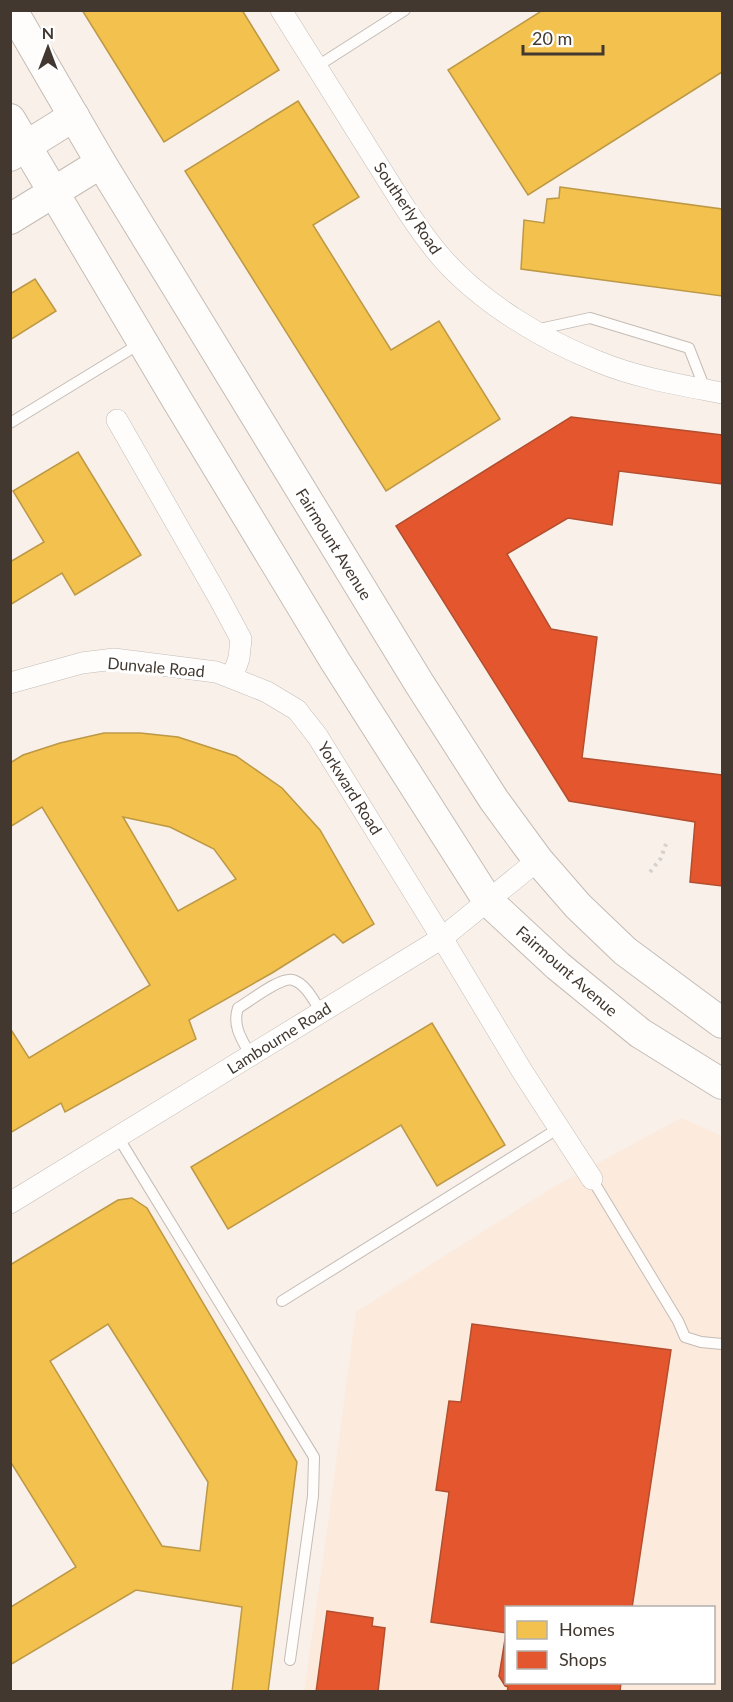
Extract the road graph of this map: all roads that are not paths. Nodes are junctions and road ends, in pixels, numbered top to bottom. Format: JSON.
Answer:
{"nodes":[{"id":1,"x":12,"y":10,"type":"edge"},
{"id":2,"x":281,"y":10,"type":"edge"},
{"id":3,"x":405,"y":10,"type":"edge"},
{"id":4,"x":316,"y":67,"type":"junction"},
{"id":5,"x":74,"y":116,"type":"junction"},
{"id":6,"x":10,"y":119,"type":"edge"},
{"id":7,"x":19,"y":151,"type":"edge"},
{"id":8,"x":101,"y":163,"type":"junction"},
{"id":9,"x":53,"y":193,"type":"junction"},
{"id":10,"x":10,"y":219,"type":"edge"},
{"id":11,"x":534,"y":330,"type":"junction"},
{"id":12,"x":142,"y":342,"type":"junction"},
{"id":13,"x":714,"y":391,"type":"edge"},
{"id":14,"x":117,"y":420,"type":"dead end"},
{"id":15,"x":10,"y":423,"type":"edge"},
{"id":16,"x":232,"y":678,"type":"junction"},
{"id":17,"x":10,"y":683,"type":"edge"},
{"id":18,"x":538,"y":860,"type":"junction"},
{"id":19,"x":488,"y":901,"type":"junction"},
{"id":20,"x":442,"y":938,"type":"junction"},
{"id":21,"x":321,"y":1012,"type":"junction"},
{"id":22,"x":723,"y":1023,"type":"edge"},
{"id":23,"x":251,"y":1056,"type":"junction"},
{"id":24,"x":723,"y":1084,"type":"edge"},
{"id":25,"x":559,"y":1128,"type":"junction"},
{"id":26,"x":118,"y":1137,"type":"junction"},
{"id":27,"x":592,"y":1179,"type":"joint"},
{"id":28,"x":10,"y":1203,"type":"edge"},
{"id":29,"x":282,"y":1301,"type":"dead end"},
{"id":30,"x":723,"y":1344,"type":"edge"},
{"id":31,"x":290,"y":1660,"type":"dead end"}],
"edges":[{"from":1,"to":5,"type":"main road","name":"Fairmount Avenue"},
{"from":2,"to":4,"type":"street","name":"Southerly Road"},
{"from":3,"to":4,"type":"lane"},
{"from":4,"to":11,"type":"street","name":"Southerly Road"},
{"from":5,"to":7,"type":"main road"},
{"from":5,"to":8,"type":"main road","name":"Fairmount Avenue"},
{"from":6,"to":7,"type":"main road","name":"Fairmount Avenue"},
{"from":7,"to":9,"type":"main road","name":"Fairmount Avenue"},
{"from":8,"to":9,"type":"main road"},
{"from":8,"to":18,"type":"main road","name":"Fairmount Avenue"},
{"from":9,"to":10,"type":"main road"},
{"from":9,"to":12,"type":"main road","name":"Fairmount Avenue"},
{"from":11,"to":13,"type":"street","name":"Southerly Road"},
{"from":11,"to":13,"type":"lane"},
{"from":12,"to":15,"type":"lane"},
{"from":12,"to":19,"type":"main road","name":"Fairmount Avenue"},
{"from":14,"to":16,"type":"street"},
{"from":16,"to":17,"type":"street","name":"Dunvale Road"},
{"from":16,"to":20,"type":"street","name":"Yorkward Road"},
{"from":18,"to":19,"type":"street","name":"Lambourne Road"},
{"from":18,"to":22,"type":"main road","name":"Fairmount Avenue"},
{"from":19,"to":20,"type":"street","name":"Lambourne Road"},
{"from":19,"to":24,"type":"main road","name":"Fairmount Avenue"},
{"from":20,"to":21,"type":"street","name":"Lambourne Road"},
{"from":20,"to":25,"type":"street","name":"Yorkward Road"},
{"from":21,"to":23,"type":"street","name":"Lambourne Road"},
{"from":21,"to":23,"type":"lane"},
{"from":23,"to":26,"type":"street","name":"Lambourne Road"},
{"from":25,"to":27,"type":"street","name":"Yorkward Road"},
{"from":25,"to":29,"type":"lane"},
{"from":26,"to":28,"type":"street","name":"Lambourne Road"},
{"from":26,"to":31,"type":"lane"},
{"from":27,"to":30,"type":"lane"}]}
